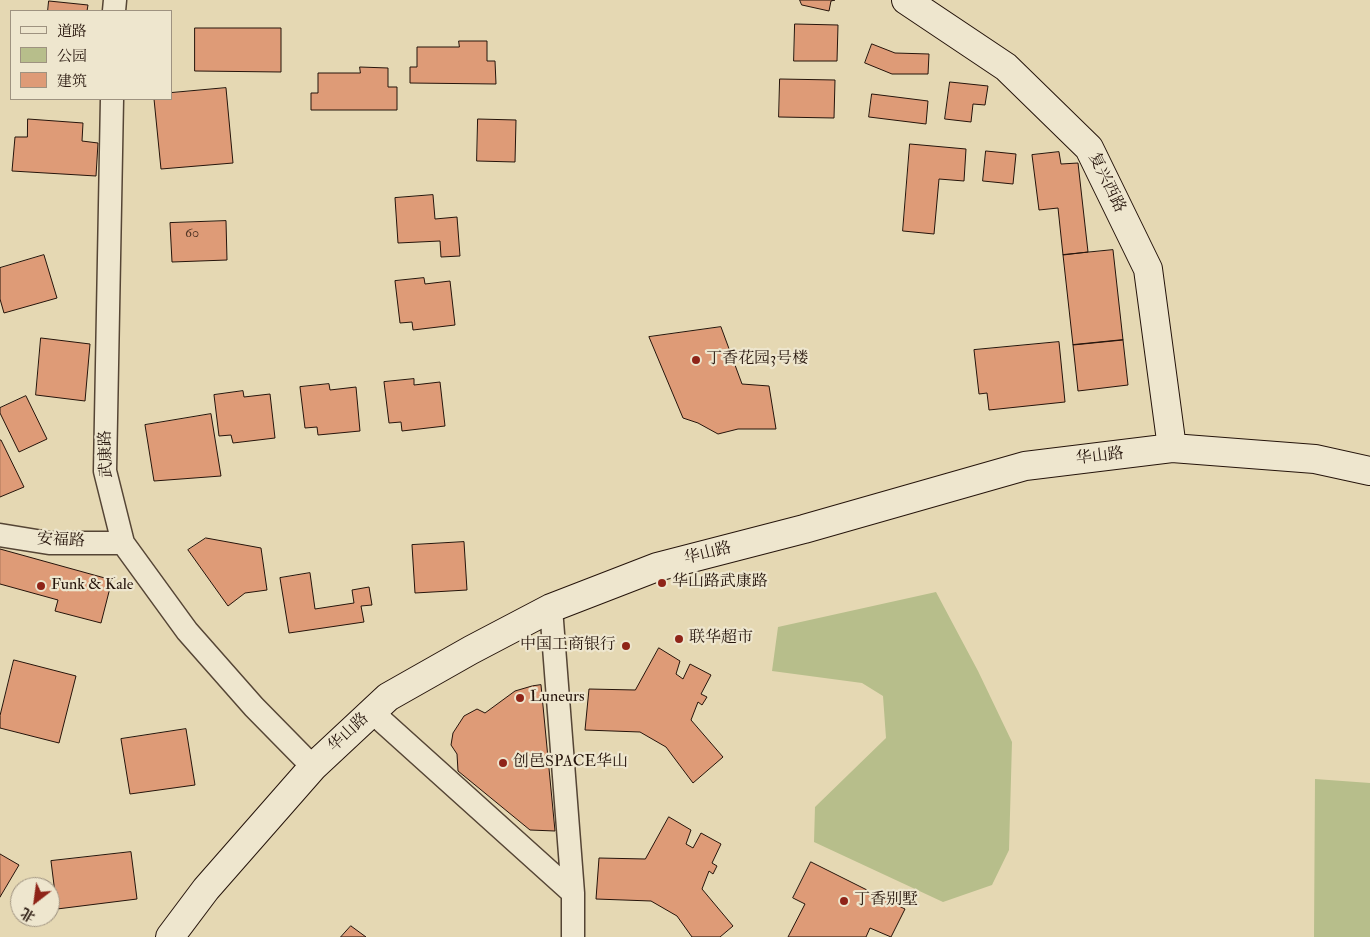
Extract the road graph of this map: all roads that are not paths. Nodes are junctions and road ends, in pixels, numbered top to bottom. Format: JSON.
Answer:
{"nodes":[{"id":1,"x":906,"y":0,"type":"edge"},
{"id":2,"x":112,"y":100,"type":"edge"},
{"id":3,"x":1172,"y":448,"type":"junction"},
{"id":4,"x":1370,"y":471,"type":"edge"},
{"id":5,"x":0,"y":535,"type":"edge"},
{"id":6,"x":123,"y":544,"type":"junction"},
{"id":7,"x":551,"y":608,"type":"junction"},
{"id":8,"x":372,"y":712,"type":"junction"},
{"id":9,"x":313,"y":767,"type":"junction"},
{"id":10,"x":573,"y":893,"type":"junction"},
{"id":11,"x":170,"y":937,"type":"edge"},
{"id":12,"x":573,"y":937,"type":"edge"}],
"edges":[{"from":1,"to":3,"type":"main road","name":"复兴西路"},
{"from":2,"to":6,"type":"street","name":"武康路"},
{"from":3,"to":4,"type":"main road","name":"华山路"},
{"from":3,"to":7,"type":"main road","name":"华山路"},
{"from":5,"to":6,"type":"street","name":"安福路"},
{"from":6,"to":9,"type":"street","name":"武康路"},
{"from":7,"to":8,"type":"main road","name":"华山路"},
{"from":7,"to":10,"type":"street"},
{"from":8,"to":9,"type":"main road","name":"华山路"},
{"from":8,"to":10,"type":"street"},
{"from":9,"to":11,"type":"main road","name":"华山路"},
{"from":10,"to":12,"type":"street"}]}
